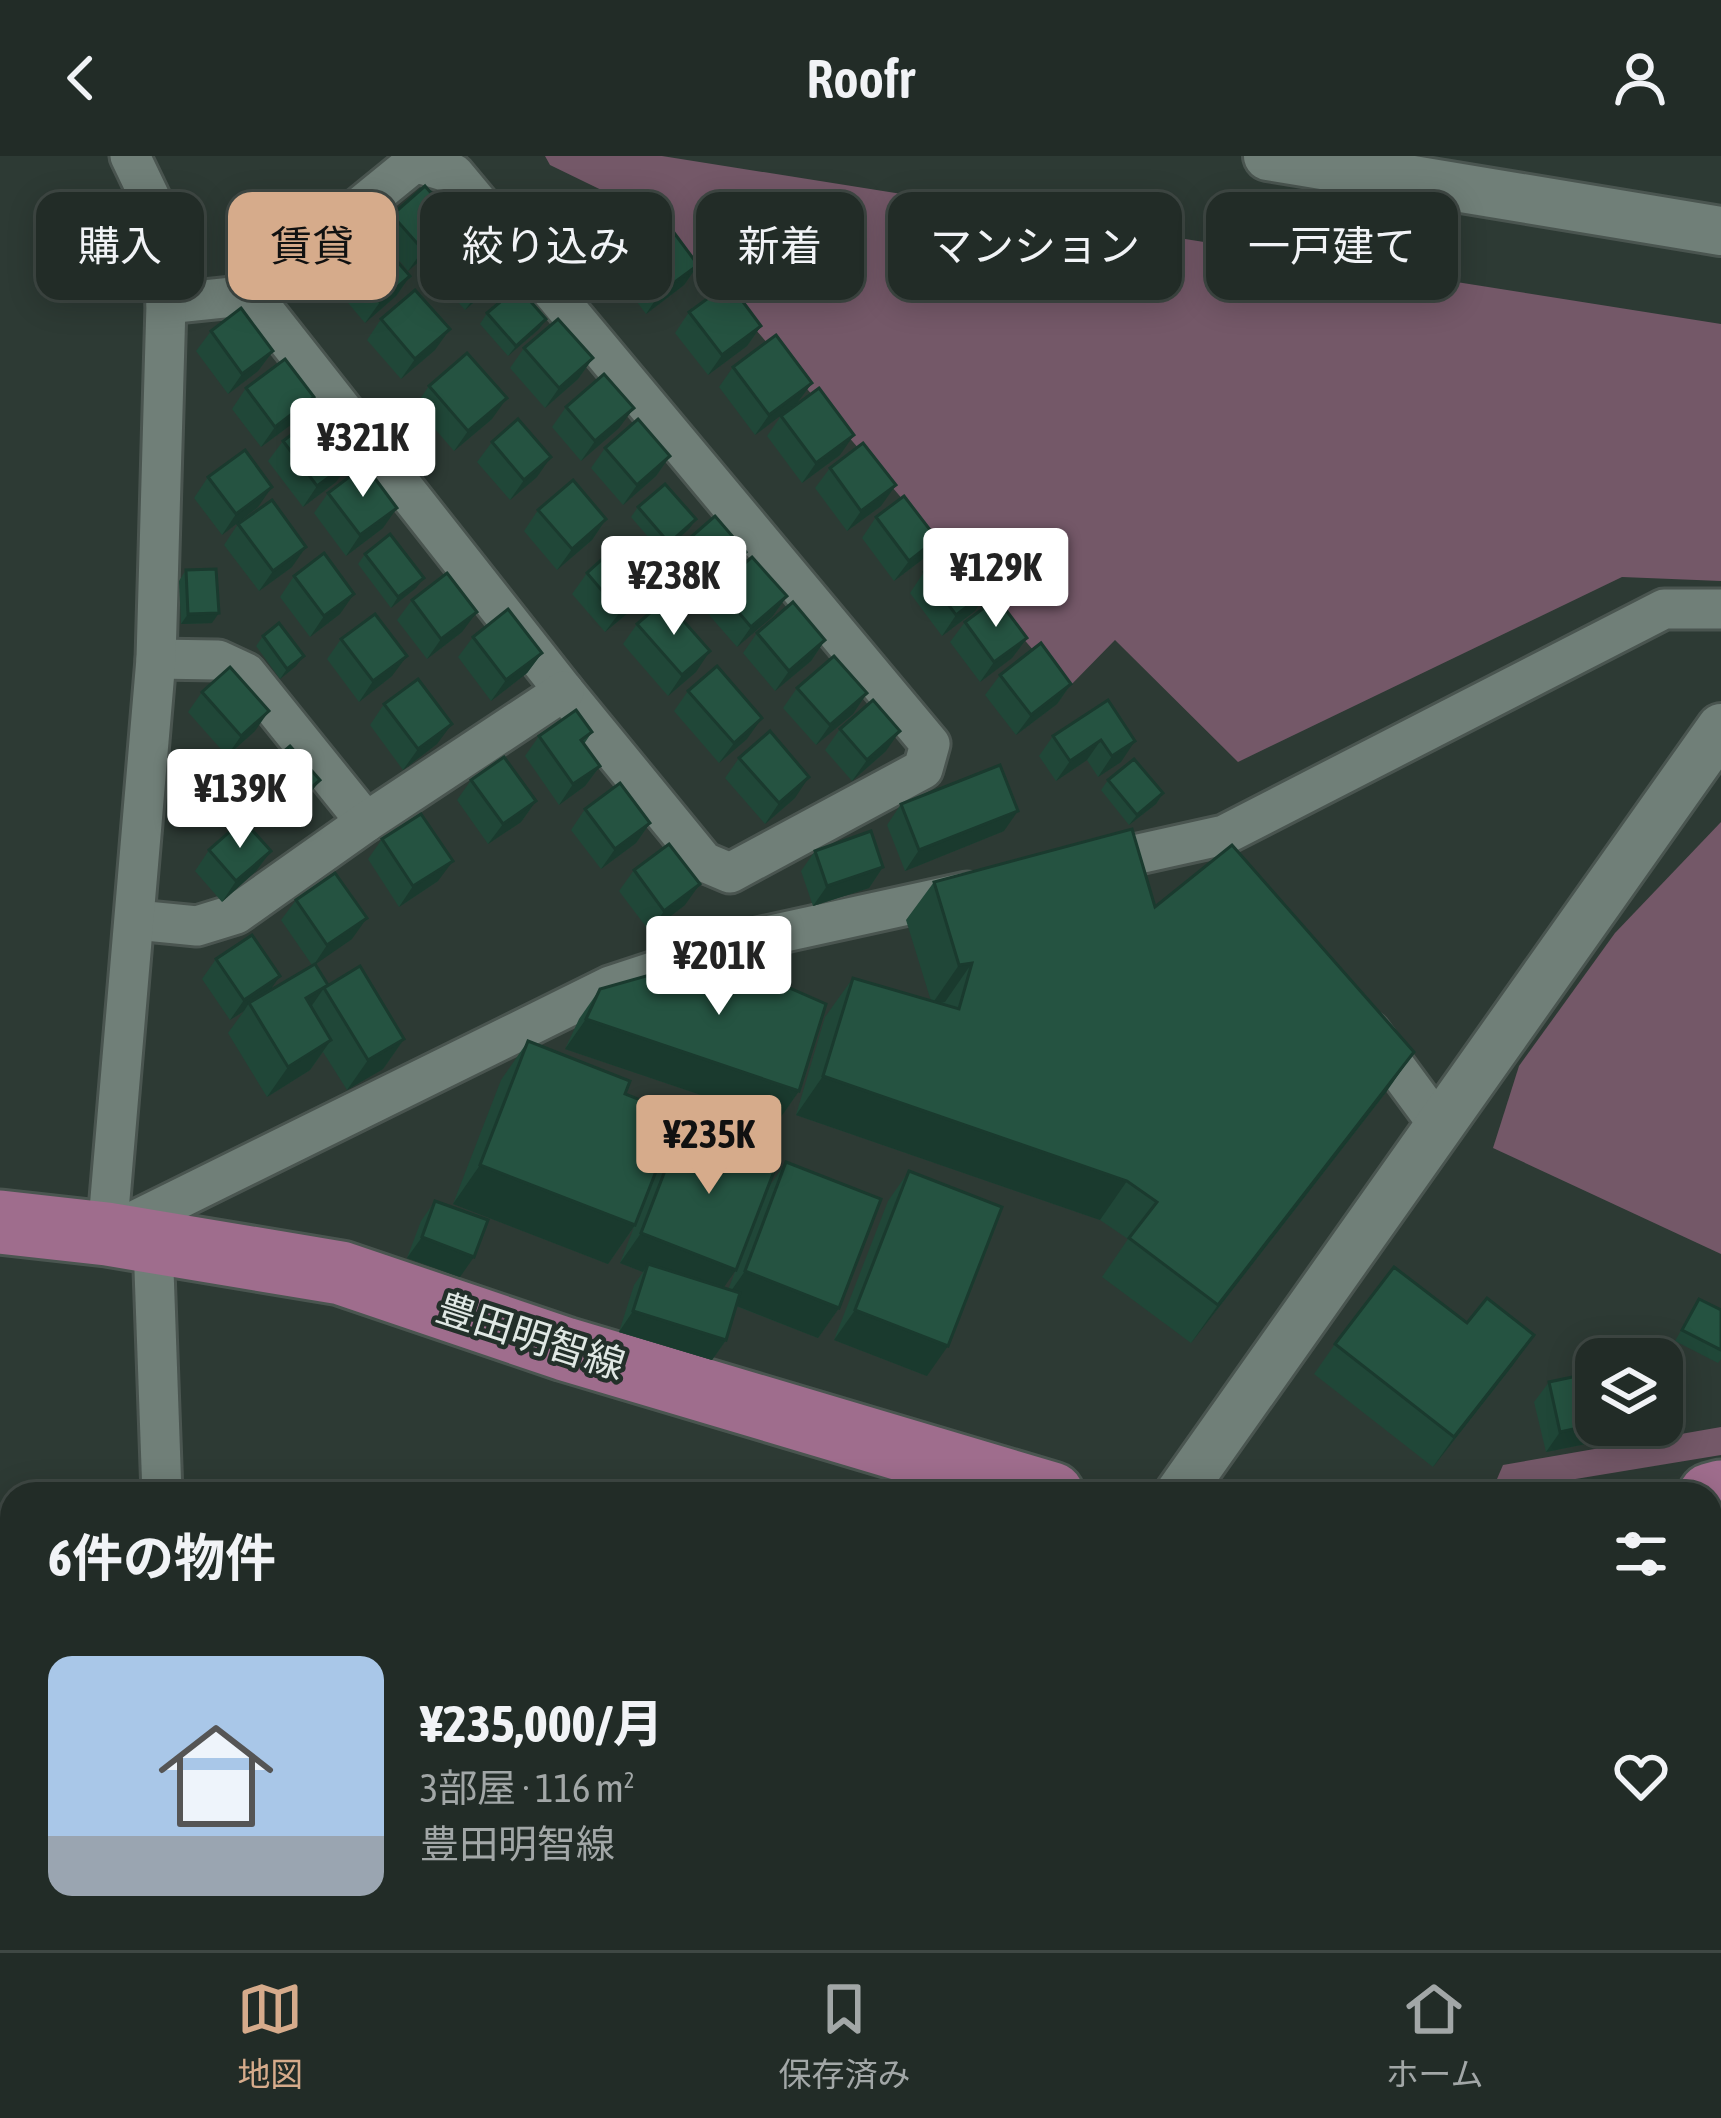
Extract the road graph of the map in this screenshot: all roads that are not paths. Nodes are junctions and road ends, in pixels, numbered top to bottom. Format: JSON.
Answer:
{"nodes":[{"id":1,"x":130,"y":156,"type":"edge"},
{"id":2,"x":1268,"y":156,"type":"edge"},
{"id":3,"x":379,"y":192,"type":"edge"},
{"id":4,"x":1721,"y":231,"type":"edge"},
{"id":5,"x":228,"y":297,"type":"edge"},
{"id":6,"x":255,"y":300,"type":"edge"},
{"id":7,"x":166,"y":304,"type":"junction"},
{"id":8,"x":1721,"y":609,"type":"edge"},
{"id":9,"x":156,"y":659,"type":"junction"},
{"id":10,"x":564,"y":691,"type":"junction"},
{"id":11,"x":1721,"y":728,"type":"edge"},
{"id":12,"x":366,"y":822,"type":"junction"},
{"id":13,"x":1224,"y":835,"type":"junction"},
{"id":14,"x":1251,"y":872,"type":"edge"},
{"id":15,"x":1045,"y":874,"type":"edge"},
{"id":16,"x":1000,"y":884,"type":"edge"},
{"id":17,"x":136,"y":920,"type":"junction"},
{"id":18,"x":1345,"y":999,"type":"edge"},
{"id":19,"x":1439,"y":1127,"type":"junction"},
{"id":20,"x":0,"y":1222,"type":"edge"},
{"id":21,"x":130,"y":1238,"type":"junction"},
{"id":22,"x":160,"y":1482,"type":"edge"},
{"id":23,"x":1012,"y":1482,"type":"edge"},
{"id":24,"x":1188,"y":1482,"type":"edge"}],
"edges":[{"from":1,"to":7,"type":"street"},
{"from":2,"to":4,"type":"street"},
{"from":3,"to":10,"type":"street"},
{"from":5,"to":7,"type":"street"},
{"from":6,"to":10,"type":"street"},
{"from":7,"to":9,"type":"street"},
{"from":8,"to":13,"type":"street"},
{"from":9,"to":12,"type":"street"},
{"from":9,"to":17,"type":"street"},
{"from":10,"to":12,"type":"street"},
{"from":11,"to":19,"type":"street"},
{"from":12,"to":17,"type":"street"},
{"from":13,"to":14,"type":"street"},
{"from":13,"to":15,"type":"street"},
{"from":16,"to":21,"type":"street"},
{"from":17,"to":21,"type":"street"},
{"from":18,"to":19,"type":"street"},
{"from":19,"to":24,"type":"street"},
{"from":20,"to":21,"type":"main road","name":"豊田明智線"},
{"from":21,"to":22,"type":"street"},
{"from":21,"to":23,"type":"main road","name":"豊田明智線"}]}
